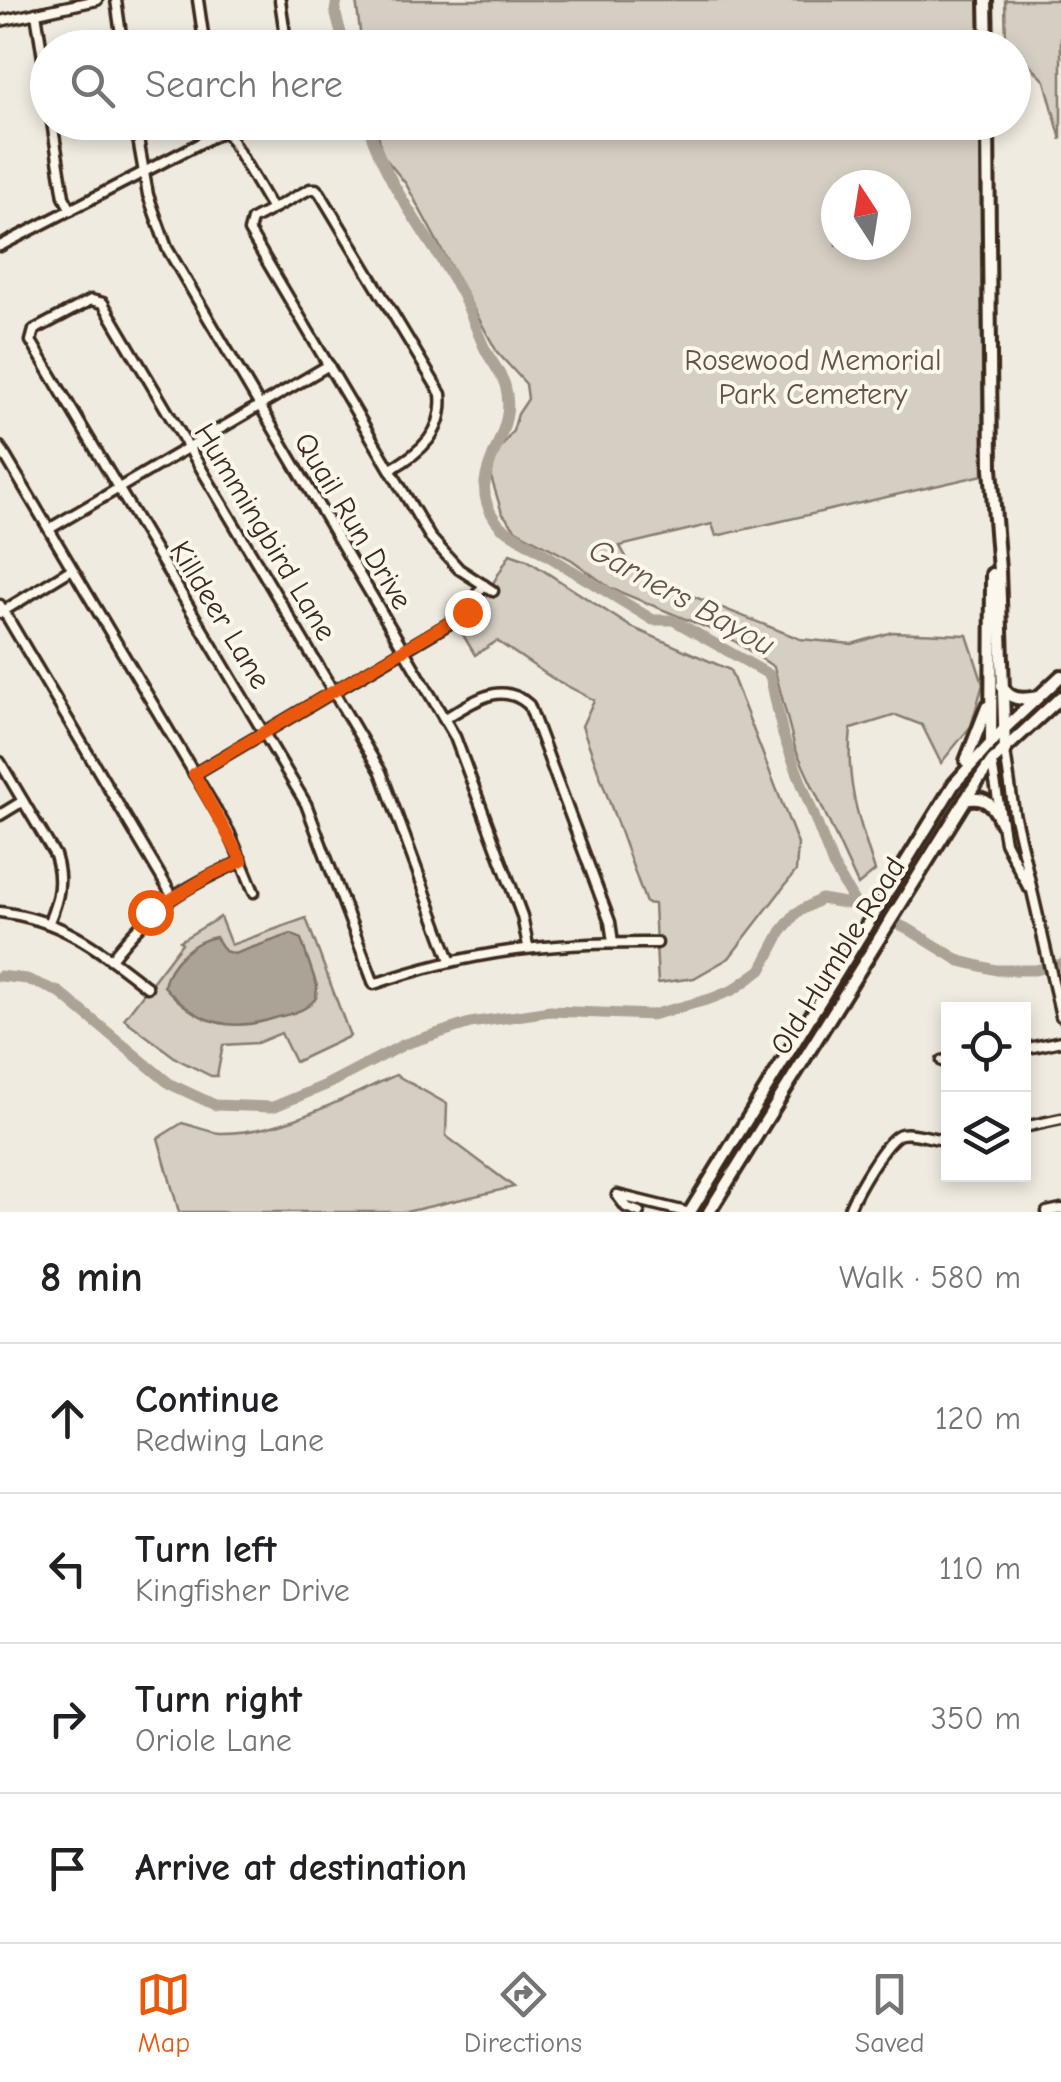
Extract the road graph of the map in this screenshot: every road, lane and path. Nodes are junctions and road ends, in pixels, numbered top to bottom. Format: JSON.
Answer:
{"nodes":[{"id":1,"x":97,"y":0,"type":"edge"},
{"id":2,"x":116,"y":0,"type":"edge"},
{"id":3,"x":198,"y":0,"type":"edge"},
{"id":4,"x":280,"y":0,"type":"edge"},
{"id":5,"x":986,"y":0,"type":"edge"},
{"id":6,"x":36,"y":13,"type":"junction"},
{"id":7,"x":0,"y":21,"type":"edge"},
{"id":8,"x":39,"y":30,"type":"edge"},
{"id":9,"x":120,"y":30,"type":"edge"},
{"id":10,"x":203,"y":30,"type":"edge"},
{"id":11,"x":284,"y":30,"type":"edge"},
{"id":12,"x":987,"y":30,"type":"edge"},
{"id":13,"x":55,"y":140,"type":"edge"},
{"id":14,"x":137,"y":140,"type":"edge"},
{"id":15,"x":200,"y":140,"type":"edge"},
{"id":16,"x":232,"y":140,"type":"edge"},
{"id":17,"x":988,"y":140,"type":"edge"},
{"id":18,"x":143,"y":173,"type":"junction"},
{"id":19,"x":272,"y":209,"type":"junction"},
{"id":20,"x":72,"y":210,"type":"junction"},
{"id":21,"x":0,"y":246,"type":"edge"},
{"id":22,"x":98,"y":300,"type":"joint"},
{"id":23,"x":328,"y":365,"type":"junction"},
{"id":24,"x":258,"y":407,"type":"junction"},
{"id":25,"x":0,"y":447,"type":"edge"},
{"id":26,"x":189,"y":449,"type":"junction"},
{"id":27,"x":391,"y":469,"type":"junction"},
{"id":28,"x":119,"y":490,"type":"junction"},
{"id":29,"x":994,"y":518,"type":"junction"},
{"id":30,"x":49,"y":529,"type":"junction"},
{"id":31,"x":72,"y":569,"type":"junction"},
{"id":32,"x":484,"y":585,"type":"junction"},
{"id":33,"x":493,"y":591,"type":"dead end"},
{"id":34,"x":1,"y":610,"type":"edge"},
{"id":35,"x":403,"y":650,"type":"junction"},
{"id":36,"x":1061,"y":676,"type":"edge"},
{"id":37,"x":1001,"y":684,"type":"junction"},
{"id":38,"x":334,"y":692,"type":"junction"},
{"id":39,"x":990,"y":692,"type":"junction"},
{"id":40,"x":1039,"y":696,"type":"junction"},
{"id":41,"x":1061,"y":697,"type":"edge"},
{"id":42,"x":444,"y":719,"type":"junction"},
{"id":43,"x":1002,"y":730,"type":"junction"},
{"id":44,"x":264,"y":734,"type":"junction"},
{"id":45,"x":991,"y":742,"type":"junction"},
{"id":46,"x":1005,"y":751,"type":"junction"},
{"id":47,"x":0,"y":762,"type":"edge"},
{"id":48,"x":992,"y":762,"type":"junction"},
{"id":49,"x":194,"y":774,"type":"junction"},
{"id":50,"x":956,"y":782,"type":"junction"},
{"id":51,"x":965,"y":800,"type":"junction"},
{"id":52,"x":23,"y":801,"type":"junction"},
{"id":53,"x":0,"y":815,"type":"edge"},
{"id":54,"x":1001,"y":822,"type":"junction"},
{"id":55,"x":242,"y":861,"type":"junction"},
{"id":56,"x":254,"y":892,"type":"dead end"},
{"id":57,"x":173,"y":897,"type":"junction"},
{"id":58,"x":1036,"y":905,"type":"junction"},
{"id":59,"x":0,"y":912,"type":"edge"},
{"id":60,"x":48,"y":922,"type":"junction"},
{"id":61,"x":613,"y":942,"type":"junction"},
{"id":62,"x":656,"y":943,"type":"dead end"},
{"id":63,"x":528,"y":946,"type":"junction"},
{"id":64,"x":112,"y":959,"type":"junction"},
{"id":65,"x":450,"y":960,"type":"junction"},
{"id":66,"x":147,"y":987,"type":"dead end"},
{"id":67,"x":1061,"y":1016,"type":"edge"},
{"id":68,"x":807,"y":1023,"type":"junction"},
{"id":69,"x":821,"y":1031,"type":"junction"},
{"id":70,"x":1061,"y":1041,"type":"edge"},
{"id":71,"x":1031,"y":1047,"type":"edge"},
{"id":72,"x":1061,"y":1119,"type":"edge"},
{"id":73,"x":1031,"y":1125,"type":"edge"},
{"id":74,"x":941,"y":1139,"type":"edge"},
{"id":75,"x":717,"y":1206,"type":"edge"},
{"id":76,"x":1061,"y":1209,"type":"edge"},
{"id":77,"x":639,"y":1212,"type":"edge"},
{"id":78,"x":688,"y":1212,"type":"edge"},
{"id":79,"x":708,"y":1212,"type":"edge"},
{"id":80,"x":848,"y":1212,"type":"edge"},
{"id":81,"x":1047,"y":1212,"type":"edge"}],
"edges":[{"from":1,"to":6,"type":"street"},
{"from":2,"to":9,"type":"street"},
{"from":3,"to":10,"type":"street"},
{"from":4,"to":11,"type":"street"},
{"from":5,"to":12,"type":"main road"},
{"from":6,"to":7,"type":"street"},
{"from":6,"to":8,"type":"street"},
{"from":13,"to":20,"type":"street"},
{"from":14,"to":18,"type":"street","name":"Quail Run Drive"},
{"from":15,"to":18,"type":"street"},
{"from":16,"to":19,"type":"street"},
{"from":17,"to":29,"type":"main road"},
{"from":18,"to":20,"type":"street"},
{"from":18,"to":24,"type":"street","name":"Quail Run Drive"},
{"from":19,"to":23,"type":"street"},
{"from":19,"to":27,"type":"street"},
{"from":20,"to":21,"type":"street"},
{"from":22,"to":26,"type":"street","name":"Hummingbird Lane"},
{"from":22,"to":28,"type":"street","name":"Killdeer Lane"},
{"from":23,"to":24,"type":"street"},
{"from":23,"to":27,"type":"street"},
{"from":24,"to":26,"type":"street"},
{"from":24,"to":35,"type":"street","name":"Quail Run Drive"},
{"from":25,"to":30,"type":"street"},
{"from":26,"to":28,"type":"street"},
{"from":26,"to":38,"type":"street","name":"Hummingbird Lane"},
{"from":27,"to":32,"type":"street"},
{"from":28,"to":30,"type":"street"},
{"from":28,"to":44,"type":"street","name":"Killdeer Lane"},
{"from":29,"to":37,"type":"main road"},
{"from":29,"to":39,"type":"main road"},
{"from":30,"to":31,"type":"street"},
{"from":31,"to":34,"type":"street"},
{"from":31,"to":49,"type":"street"},
{"from":32,"to":33,"type":"street"},
{"from":32,"to":35,"type":"street"},
{"from":34,"to":57,"type":"street"},
{"from":35,"to":38,"type":"street"},
{"from":35,"to":42,"type":"street","name":"Quail Run Drive"},
{"from":36,"to":40,"type":"main road","name":"Old Humble Road"},
{"from":37,"to":40,"type":"main road"},
{"from":37,"to":43,"type":"main road"},
{"from":38,"to":44,"type":"street"},
{"from":38,"to":65,"type":"street","name":"Hummingbird Lane"},
{"from":39,"to":45,"type":"main road"},
{"from":39,"to":50,"type":"main road"},
{"from":40,"to":43,"type":"main road","name":"Old Humble Road"},
{"from":41,"to":46,"type":"main road","name":"Old Humble Road"},
{"from":42,"to":61,"type":"street"},
{"from":42,"to":63,"type":"street","name":"Quail Run Drive"},
{"from":43,"to":45,"type":"main road","name":"Old Humble Road"},
{"from":43,"to":46,"type":"main road"},
{"from":44,"to":49,"type":"street"},
{"from":44,"to":65,"type":"street","name":"Killdeer Lane"},
{"from":45,"to":48,"type":"main road"},
{"from":45,"to":50,"type":"main road","name":"Old Humble Road"},
{"from":46,"to":48,"type":"main road","name":"Old Humble Road"},
{"from":46,"to":58,"type":"street"},
{"from":47,"to":52,"type":"street"},
{"from":48,"to":51,"type":"main road","name":"Old Humble Road"},
{"from":48,"to":54,"type":"street"},
{"from":49,"to":55,"type":"street"},
{"from":50,"to":68,"type":"main road","name":"Old Humble Road"},
{"from":51,"to":54,"type":"main road"},
{"from":51,"to":69,"type":"main road","name":"Old Humble Road"},
{"from":52,"to":53,"type":"street"},
{"from":52,"to":60,"type":"street"},
{"from":54,"to":58,"type":"street"},
{"from":55,"to":56,"type":"street"},
{"from":55,"to":57,"type":"street"},
{"from":57,"to":64,"type":"street"},
{"from":58,"to":67,"type":"street"},
{"from":59,"to":60,"type":"street"},
{"from":60,"to":64,"type":"street"},
{"from":61,"to":62,"type":"street"},
{"from":61,"to":63,"type":"street"},
{"from":63,"to":65,"type":"street"},
{"from":64,"to":66,"type":"street"},
{"from":68,"to":69,"type":"main road"},
{"from":68,"to":78,"type":"main road","name":"Old Humble Road"},
{"from":69,"to":75,"type":"main road","name":"Old Humble Road"},
{"from":70,"to":71,"type":"street"},
{"from":72,"to":73,"type":"street"},
{"from":74,"to":80,"type":"street"},
{"from":75,"to":79,"type":"main road","name":"Old Humble Road"},
{"from":76,"to":81,"type":"street"},
{"from":77,"to":78,"type":"street"}]}
